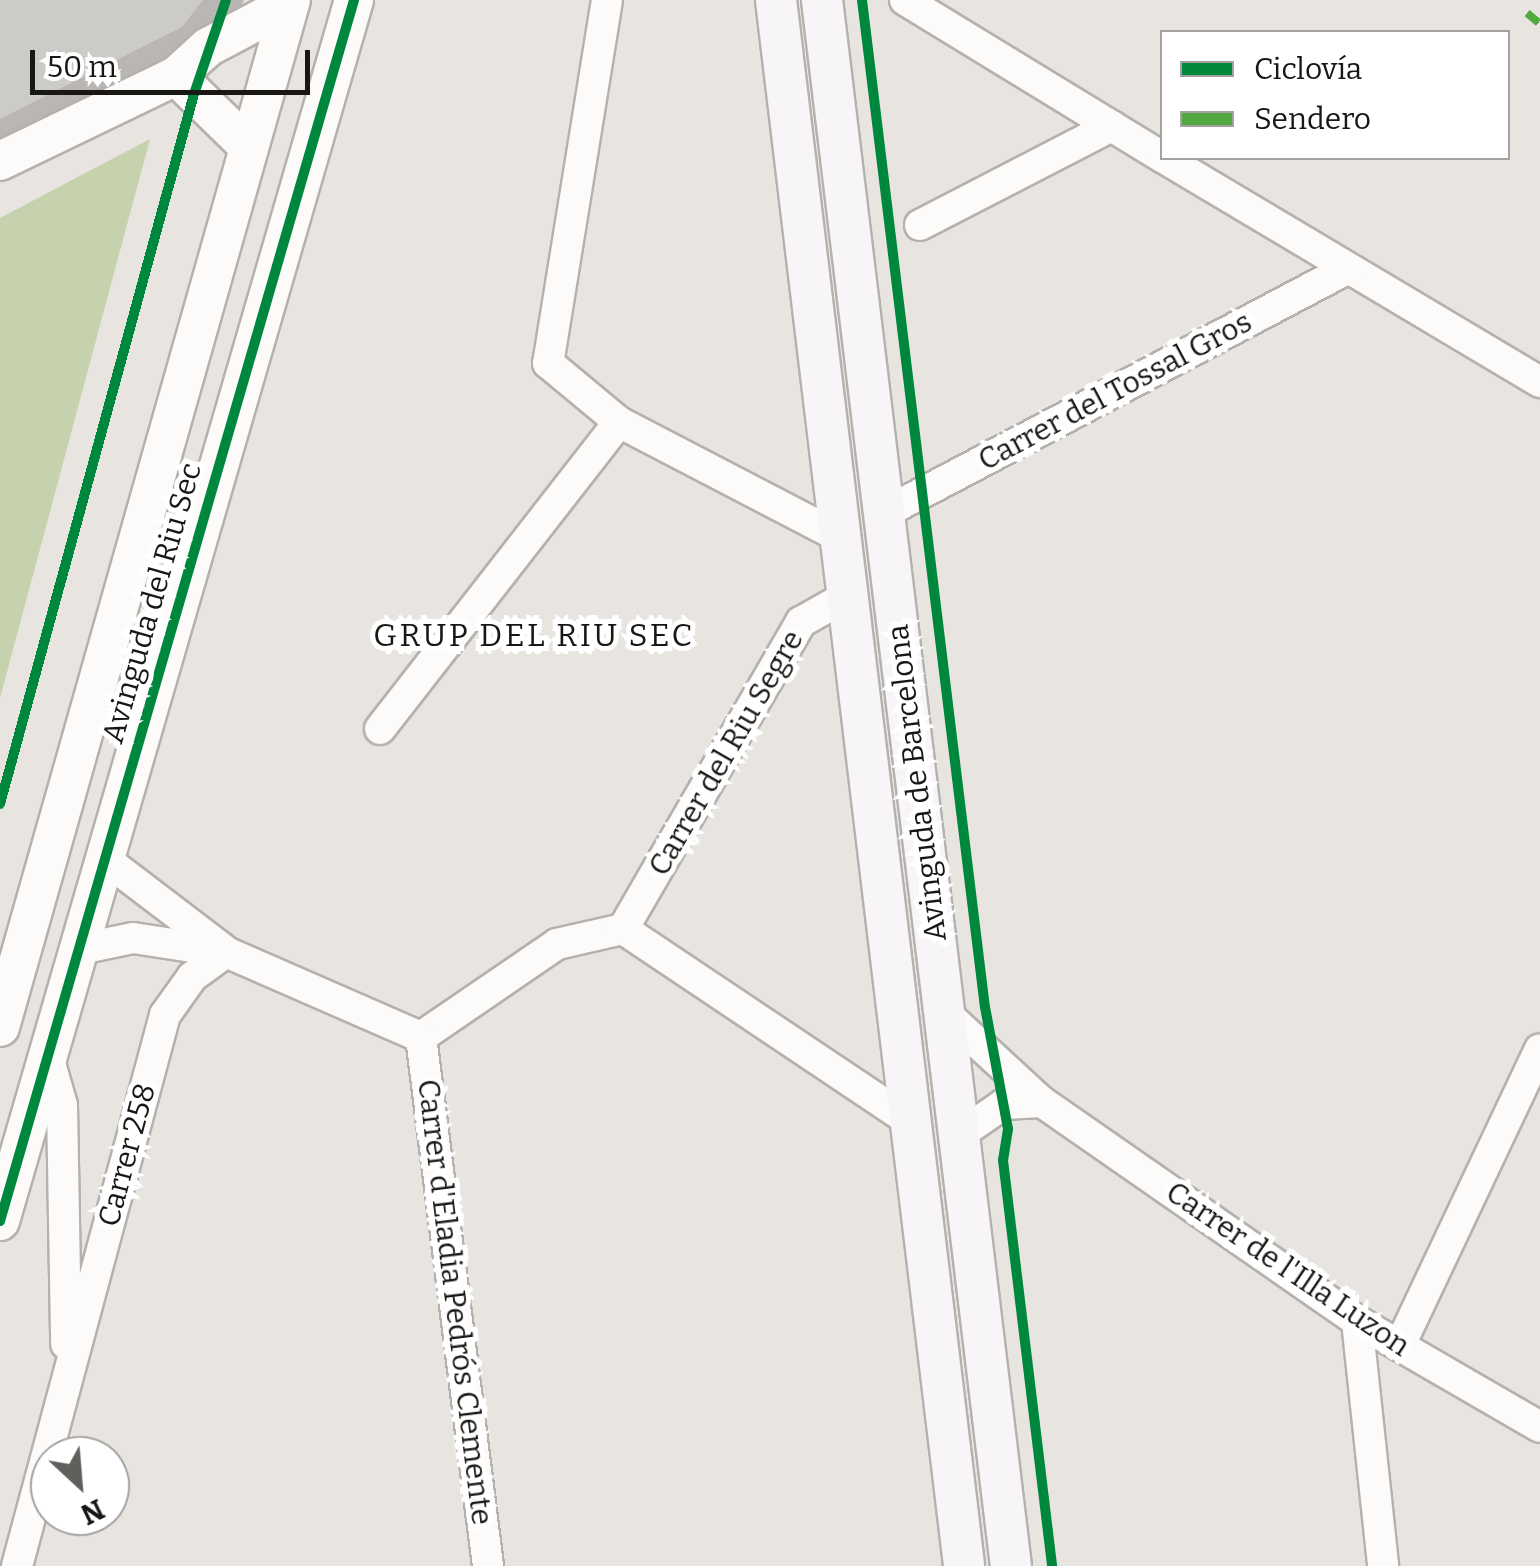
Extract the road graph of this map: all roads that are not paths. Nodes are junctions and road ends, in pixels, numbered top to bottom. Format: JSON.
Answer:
{"nodes":[{"id":1,"x":354,"y":0,"type":"edge"},
{"id":2,"x":607,"y":0,"type":"edge"},
{"id":3,"x":776,"y":0,"type":"edge"},
{"id":4,"x":822,"y":0,"type":"edge"},
{"id":5,"x":905,"y":0,"type":"edge"},
{"id":6,"x":290,"y":2,"type":"edge"},
{"id":7,"x":176,"y":76,"type":"junction"},
{"id":8,"x":1112,"y":126,"type":"junction"},
{"id":9,"x":248,"y":146,"type":"junction"},
{"id":10,"x":1160,"y":155,"type":"edge"},
{"id":11,"x":1168,"y":160,"type":"edge"},
{"id":12,"x":0,"y":161,"type":"edge"},
{"id":13,"x":920,"y":226,"type":"dead end"},
{"id":14,"x":1347,"y":269,"type":"junction"},
{"id":15,"x":1540,"y":382,"type":"edge"},
{"id":16,"x":619,"y":422,"type":"junction"},
{"id":17,"x":884,"y":513,"type":"junction"},
{"id":18,"x":840,"y":537,"type":"junction"},
{"id":19,"x":847,"y":596,"type":"junction"},
{"id":20,"x":380,"y":729,"type":"dead end"},
{"id":21,"x":106,"y":860,"type":"junction"},
{"id":22,"x":624,"y":929,"type":"junction"},
{"id":23,"x":80,"y":950,"type":"junction"},
{"id":24,"x":226,"y":952,"type":"junction"},
{"id":25,"x":944,"y":1012,"type":"junction"},
{"id":26,"x":0,"y":1028,"type":"edge"},
{"id":27,"x":422,"y":1037,"type":"junction"},
{"id":28,"x":1540,"y":1048,"type":"edge"},
{"id":29,"x":48,"y":1056,"type":"junction"},
{"id":30,"x":1042,"y":1102,"type":"junction"},
{"id":31,"x":910,"y":1121,"type":"junction"},
{"id":32,"x":959,"y":1135,"type":"junction"},
{"id":33,"x":0,"y":1221,"type":"edge"},
{"id":34,"x":1357,"y":1321,"type":"junction"},
{"id":35,"x":1400,"y":1344,"type":"junction"},
{"id":36,"x":67,"y":1382,"type":"junction"},
{"id":37,"x":1540,"y":1427,"type":"edge"},
{"id":38,"x":16,"y":1566,"type":"edge"},
{"id":39,"x":488,"y":1566,"type":"edge"},
{"id":40,"x":964,"y":1566,"type":"edge"},
{"id":41,"x":1011,"y":1566,"type":"edge"},
{"id":42,"x":1383,"y":1566,"type":"edge"}],
"edges":[{"from":1,"to":21,"type":"street","name":"Avinguda del Riu Sec"},
{"from":2,"to":16,"type":"street"},
{"from":3,"to":18,"type":"main road","name":"Avinguda de Barcelona"},
{"from":4,"to":17,"type":"main road","name":"Avinguda de Barcelona"},
{"from":5,"to":8,"type":"street"},
{"from":6,"to":7,"type":"street"},
{"from":6,"to":9,"type":"street","name":"Avinguda del Riu Sec"},
{"from":7,"to":9,"type":"street"},
{"from":7,"to":12,"type":"street"},
{"from":8,"to":10,"type":"street"},
{"from":8,"to":13,"type":"street"},
{"from":9,"to":26,"type":"street","name":"Avinguda del Riu Sec"},
{"from":11,"to":14,"type":"street"},
{"from":14,"to":15,"type":"street"},
{"from":14,"to":17,"type":"street","name":"Carrer del Tossal Gros"},
{"from":16,"to":18,"type":"street"},
{"from":16,"to":20,"type":"street"},
{"from":17,"to":25,"type":"main road","name":"Avinguda de Barcelona"},
{"from":18,"to":19,"type":"main road","name":"Avinguda de Barcelona"},
{"from":19,"to":22,"type":"street","name":"Carrer del Riu Segre"},
{"from":19,"to":31,"type":"main road","name":"Avinguda de Barcelona"},
{"from":21,"to":23,"type":"street","name":"Avinguda del Riu Sec"},
{"from":21,"to":24,"type":"street","name":"Carrer d'Eladia Pedrós Clemente"},
{"from":22,"to":27,"type":"street","name":"Carrer d'Eladia Pedrós Clemente"},
{"from":22,"to":31,"type":"street"},
{"from":23,"to":24,"type":"street","name":"Carrer d'Eladia Pedrós Clemente"},
{"from":23,"to":29,"type":"street","name":"Avinguda del Riu Sec"},
{"from":24,"to":27,"type":"street","name":"Carrer d'Eladia Pedrós Clemente"},
{"from":24,"to":36,"type":"street","name":"Carrer 258"},
{"from":25,"to":30,"type":"street","name":"Carrer de l'Illa Luzon"},
{"from":25,"to":32,"type":"main road","name":"Avinguda de Barcelona"},
{"from":27,"to":39,"type":"street","name":"Carrer d'Eladia Pedrós Clemente"},
{"from":28,"to":35,"type":"street"},
{"from":29,"to":33,"type":"street","name":"Avinguda del Riu Sec"},
{"from":29,"to":36,"type":"street","name":"Carrer 258"},
{"from":30,"to":32,"type":"street"},
{"from":30,"to":34,"type":"street","name":"Carrer de l'Illa Luzon"},
{"from":31,"to":40,"type":"main road","name":"Avinguda de Barcelona"},
{"from":32,"to":41,"type":"main road","name":"Avinguda de Barcelona"},
{"from":34,"to":35,"type":"street","name":"Carrer de l'Illa Luzon"},
{"from":34,"to":42,"type":"street"},
{"from":35,"to":37,"type":"street","name":"Carrer de l'Illa Luzon"},
{"from":36,"to":38,"type":"street","name":"Carrer 258"}]}
